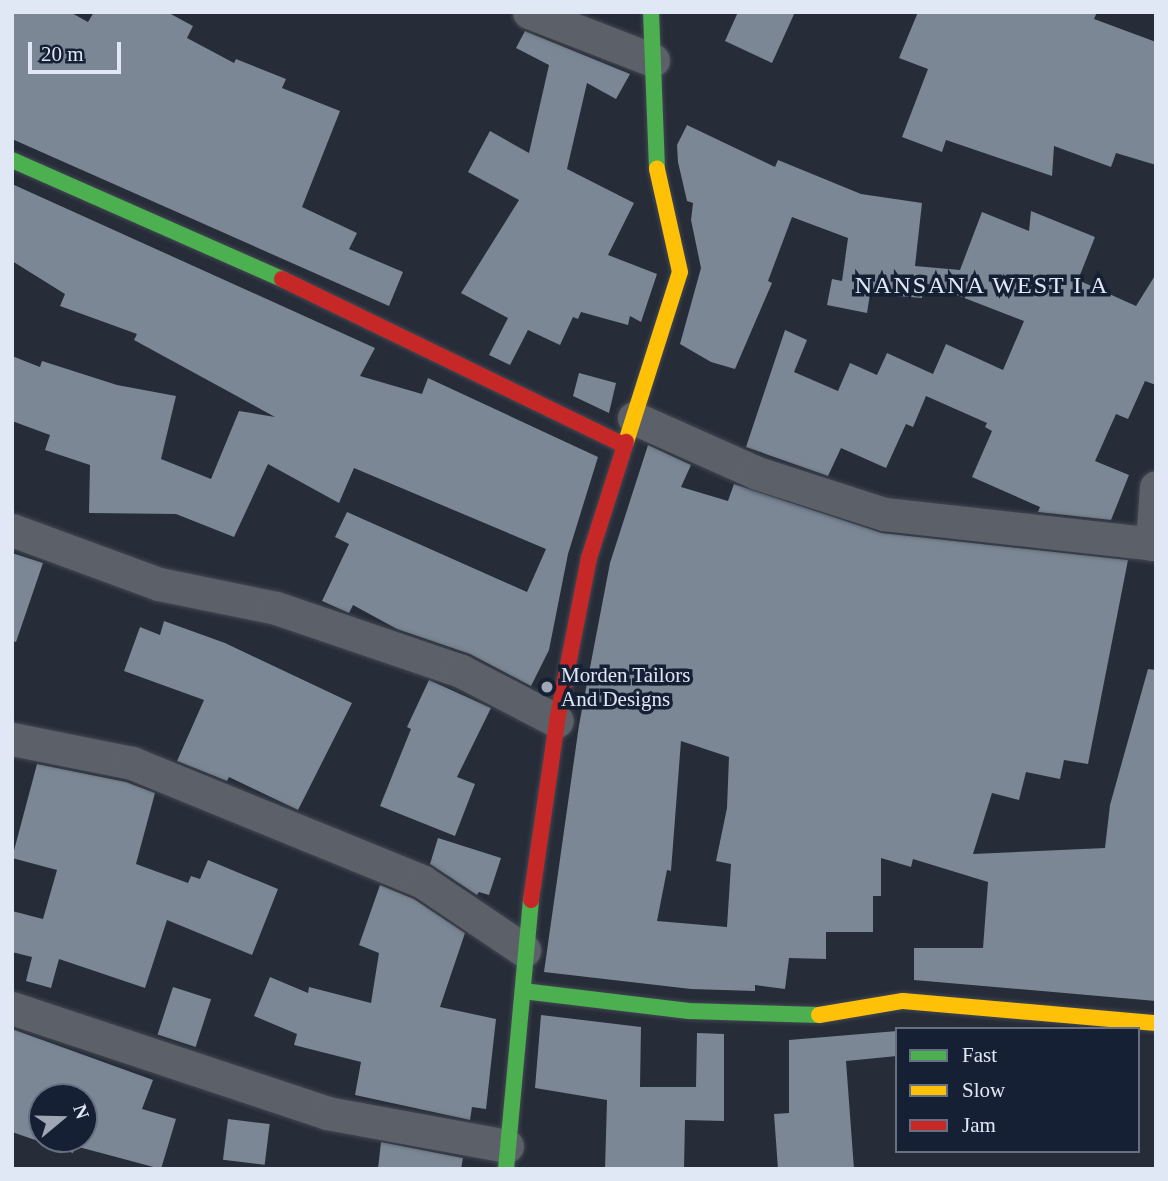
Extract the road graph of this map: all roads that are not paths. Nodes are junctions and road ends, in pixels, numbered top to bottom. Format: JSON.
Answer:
{"nodes":[{"id":1,"x":528,"y":12,"type":"edge"},
{"id":2,"x":651,"y":12,"type":"edge"},
{"id":3,"x":653,"y":60,"type":"junction"},
{"id":4,"x":12,"y":160,"type":"edge"},
{"id":5,"x":628,"y":431,"type":"junction"},
{"id":6,"x":1156,"y":487,"type":"edge"},
{"id":7,"x":12,"y":530,"type":"edge"},
{"id":8,"x":1154,"y":544,"type":"edge"},
{"id":9,"x":557,"y":721,"type":"junction"},
{"id":10,"x":12,"y":739,"type":"edge"},
{"id":11,"x":524,"y":950,"type":"junction"},
{"id":12,"x":523,"y":991,"type":"junction"},
{"id":13,"x":12,"y":1008,"type":"edge"},
{"id":14,"x":1156,"y":1023,"type":"edge"},
{"id":15,"x":507,"y":1158,"type":"edge"}],
"edges":[{"from":1,"to":3,"type":"street"},
{"from":2,"to":3,"type":"street"},
{"from":3,"to":5,"type":"street"},
{"from":4,"to":5,"type":"street"},
{"from":5,"to":8,"type":"street"},
{"from":5,"to":9,"type":"street"},
{"from":6,"to":8,"type":"street"},
{"from":7,"to":9,"type":"street"},
{"from":9,"to":11,"type":"street"},
{"from":10,"to":11,"type":"street"},
{"from":11,"to":12,"type":"street"},
{"from":12,"to":14,"type":"street"},
{"from":12,"to":15,"type":"street"},
{"from":13,"to":15,"type":"street"}]}
